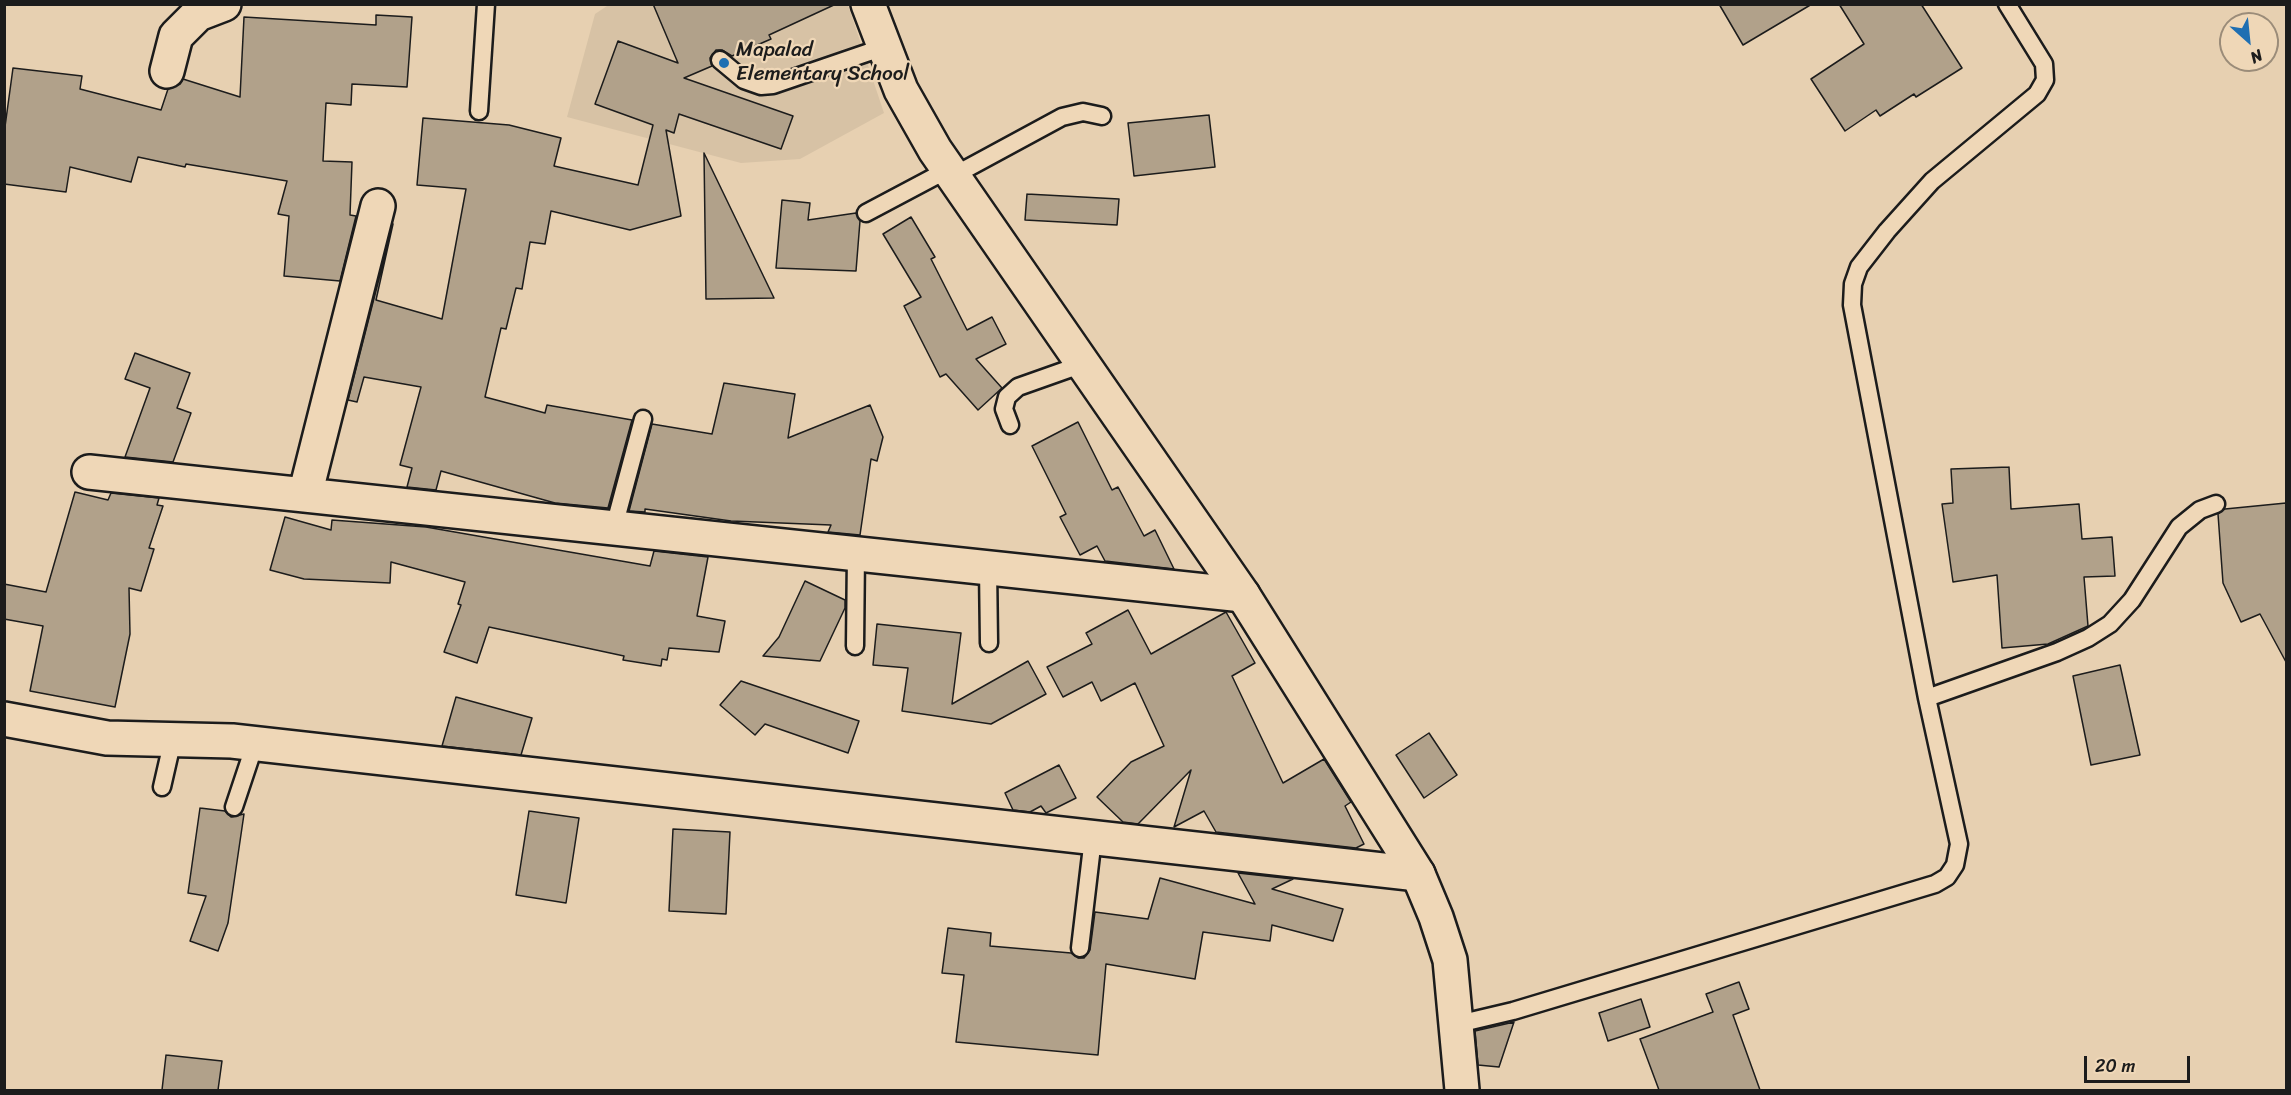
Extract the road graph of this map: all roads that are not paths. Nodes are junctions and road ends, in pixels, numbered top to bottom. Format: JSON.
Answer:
{"nodes":[{"id":1,"x":224,"y":4,"type":"edge"},
{"id":2,"x":486,"y":4,"type":"edge"},
{"id":3,"x":868,"y":4,"type":"edge"},
{"id":4,"x":2007,"y":4,"type":"edge"},
{"id":5,"x":884,"y":47,"type":"junction"},
{"id":6,"x":720,"y":60,"type":"dead end"},
{"id":7,"x":167,"y":71,"type":"dead end"},
{"id":8,"x":479,"y":111,"type":"dead end"},
{"id":9,"x":1102,"y":116,"type":"dead end"},
{"id":10,"x":951,"y":172,"type":"junction"},
{"id":11,"x":378,"y":206,"type":"dead end"},
{"id":12,"x":866,"y":213,"type":"dead end"},
{"id":13,"x":1083,"y":364,"type":"junction"},
{"id":14,"x":643,"y":419,"type":"dead end"},
{"id":15,"x":1010,"y":425,"type":"dead end"},
{"id":16,"x":89,"y":472,"type":"dead end"},
{"id":17,"x":304,"y":495,"type":"junction"},
{"id":18,"x":2216,"y":504,"type":"dead end"},
{"id":19,"x":614,"y":527,"type":"junction"},
{"id":20,"x":856,"y":553,"type":"junction"},
{"id":21,"x":988,"y":567,"type":"junction"},
{"id":22,"x":1243,"y":595,"type":"junction"},
{"id":23,"x":989,"y":643,"type":"dead end"},
{"id":24,"x":855,"y":646,"type":"dead end"},
{"id":25,"x":1927,"y":698,"type":"junction"},
{"id":26,"x":4,"y":719,"type":"edge"},
{"id":27,"x":173,"y":739,"type":"junction"},
{"id":28,"x":255,"y":744,"type":"junction"},
{"id":29,"x":162,"y":787,"type":"dead end"},
{"id":30,"x":234,"y":807,"type":"dead end"},
{"id":31,"x":1093,"y":838,"type":"junction"},
{"id":32,"x":1418,"y":874,"type":"junction"},
{"id":33,"x":1080,"y":948,"type":"dead end"},
{"id":34,"x":1458,"y":1024,"type":"junction"},
{"id":35,"x":1462,"y":1090,"type":"edge"}],
"edges":[{"from":1,"to":7,"type":"street"},
{"from":2,"to":8,"type":"lane"},
{"from":3,"to":5,"type":"street"},
{"from":4,"to":25,"type":"lane"},
{"from":5,"to":6,"type":"lane"},
{"from":5,"to":10,"type":"street"},
{"from":9,"to":10,"type":"lane"},
{"from":10,"to":12,"type":"lane"},
{"from":10,"to":13,"type":"street"},
{"from":11,"to":17,"type":"street"},
{"from":13,"to":15,"type":"lane"},
{"from":13,"to":22,"type":"street"},
{"from":14,"to":19,"type":"lane"},
{"from":16,"to":17,"type":"street"},
{"from":17,"to":19,"type":"street"},
{"from":18,"to":25,"type":"lane"},
{"from":19,"to":20,"type":"street"},
{"from":20,"to":21,"type":"street"},
{"from":20,"to":24,"type":"lane"},
{"from":21,"to":22,"type":"street"},
{"from":21,"to":23,"type":"lane"},
{"from":22,"to":32,"type":"street"},
{"from":25,"to":34,"type":"lane"},
{"from":26,"to":27,"type":"street"},
{"from":27,"to":28,"type":"street"},
{"from":27,"to":29,"type":"lane"},
{"from":28,"to":30,"type":"lane"},
{"from":28,"to":31,"type":"street"},
{"from":31,"to":32,"type":"street"},
{"from":31,"to":33,"type":"lane"},
{"from":32,"to":34,"type":"street"},
{"from":34,"to":35,"type":"street"}]}
